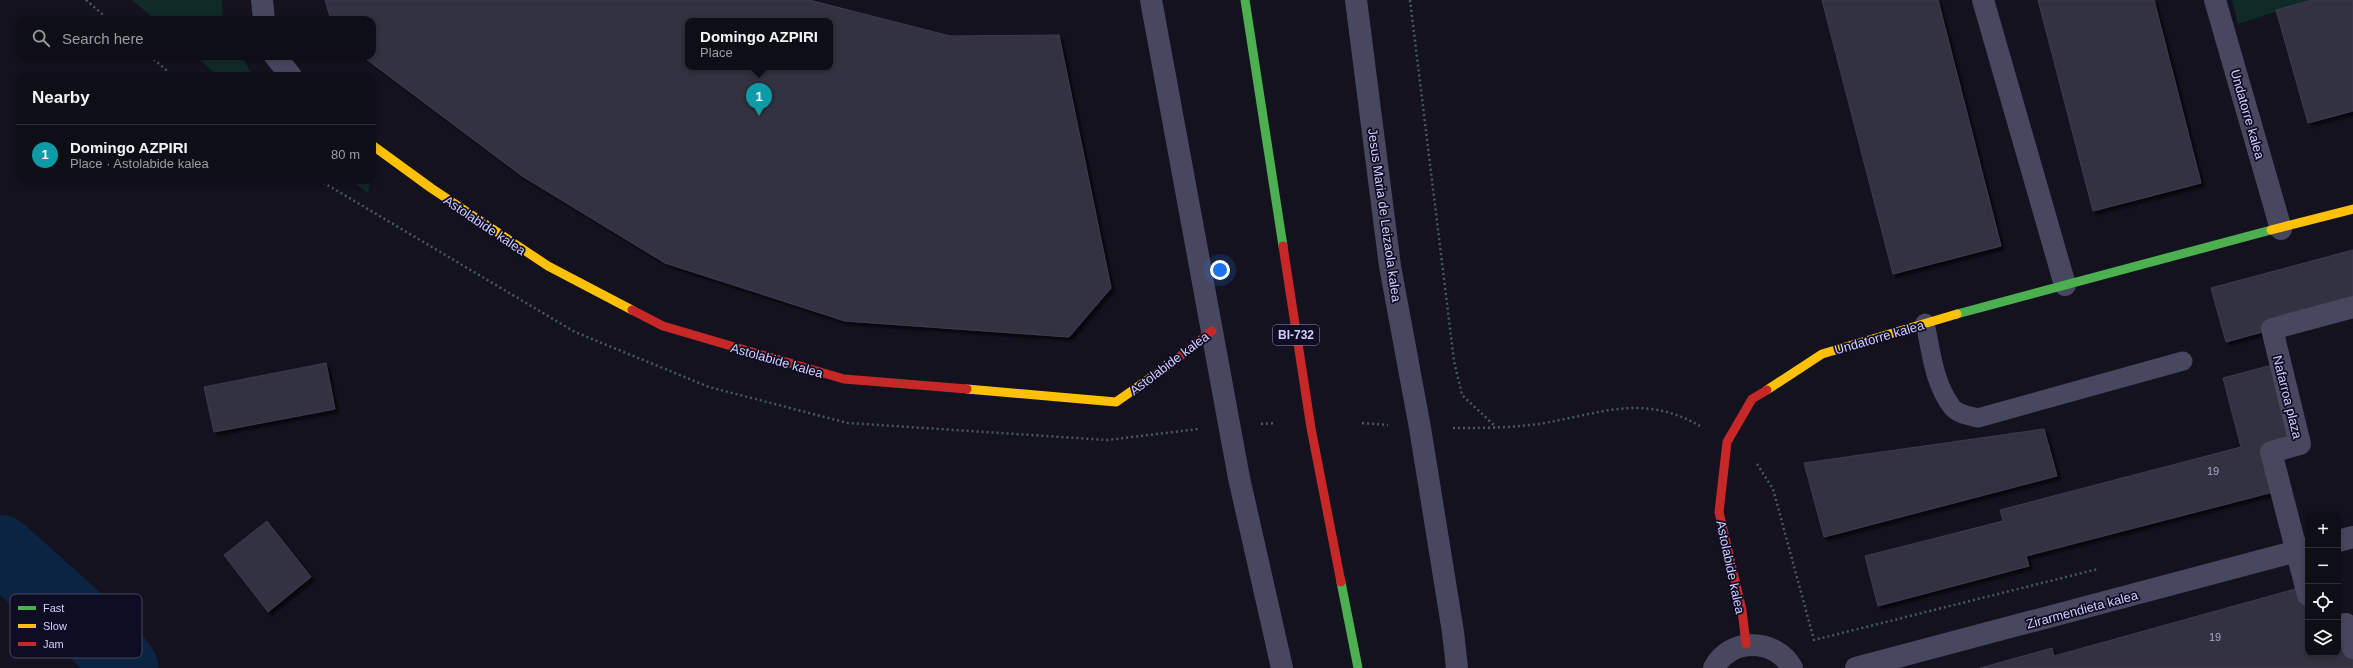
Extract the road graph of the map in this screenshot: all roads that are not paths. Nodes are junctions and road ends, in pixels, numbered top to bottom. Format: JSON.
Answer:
{"nodes":[{"id":1,"x":262,"y":0,"type":"edge"},
{"id":2,"x":1151,"y":0,"type":"edge"},
{"id":3,"x":1244,"y":0,"type":"edge"},
{"id":4,"x":1356,"y":0,"type":"edge"},
{"id":5,"x":1983,"y":0,"type":"edge"},
{"id":6,"x":2215,"y":0,"type":"edge"},
{"id":7,"x":264,"y":16,"type":"edge"},
{"id":8,"x":278,"y":60,"type":"edge"},
{"id":9,"x":288,"y":72,"type":"edge"},
{"id":10,"x":376,"y":148,"type":"edge"},
{"id":11,"x":2353,"y":209,"type":"edge"},
{"id":12,"x":2281,"y":229,"type":"junction"},
{"id":13,"x":2065,"y":284,"type":"junction"},
{"id":14,"x":2353,"y":307,"type":"edge"},
{"id":15,"x":1925,"y":323,"type":"junction"},
{"id":16,"x":1212,"y":331,"type":"junction"},
{"id":17,"x":2183,"y":361,"type":"dead end"},
{"id":18,"x":1727,"y":442,"type":"joint"},
{"id":19,"x":2353,"y":537,"type":"edge"},
{"id":20,"x":2341,"y":540,"type":"edge"},
{"id":21,"x":2302,"y":550,"type":"edge"},
{"id":22,"x":2307,"y":584,"type":"edge"},
{"id":23,"x":2341,"y":625,"type":"edge"},
{"id":24,"x":1746,"y":644,"type":"junction"},
{"id":25,"x":2353,"y":648,"type":"edge"},
{"id":26,"x":1282,"y":668,"type":"edge"},
{"id":27,"x":1358,"y":668,"type":"edge"},
{"id":28,"x":1457,"y":668,"type":"edge"},
{"id":29,"x":1714,"y":668,"type":"edge"},
{"id":30,"x":1792,"y":668,"type":"edge"},
{"id":31,"x":1856,"y":668,"type":"edge"}],
"edges":[{"from":1,"to":7,"type":"street"},
{"from":2,"to":16,"type":"street","name":"Astolabide kalea"},
{"from":3,"to":27,"type":"street","number":"BI-732"},
{"from":4,"to":28,"type":"street","name":"Jesus Maria de Leizaola kalea"},
{"from":5,"to":13,"type":"street"},
{"from":6,"to":12,"type":"street","name":"Undatorre kalea"},
{"from":8,"to":9,"type":"street"},
{"from":10,"to":16,"type":"street","name":"Astolabide kalea"},
{"from":11,"to":12,"type":"street","name":"Undatorre kalea"},
{"from":12,"to":13,"type":"street","name":"Undatorre kalea"},
{"from":13,"to":15,"type":"street","name":"Undatorre kalea"},
{"from":14,"to":21,"type":"street","name":"Nafarroa plaza"},
{"from":15,"to":17,"type":"lane"},
{"from":15,"to":18,"type":"street","name":"Undatorre kalea"},
{"from":16,"to":26,"type":"street","name":"Astolabide kalea"},
{"from":18,"to":24,"type":"street","name":"Astolabide kalea"},
{"from":19,"to":20,"type":"street"},
{"from":21,"to":22,"type":"street","name":"Nafarroa plaza"},
{"from":21,"to":31,"type":"street","name":"Zirarmendieta kalea"},
{"from":23,"to":25,"type":"street"},
{"from":24,"to":29,"type":"street"},
{"from":24,"to":30,"type":"street"}]}
